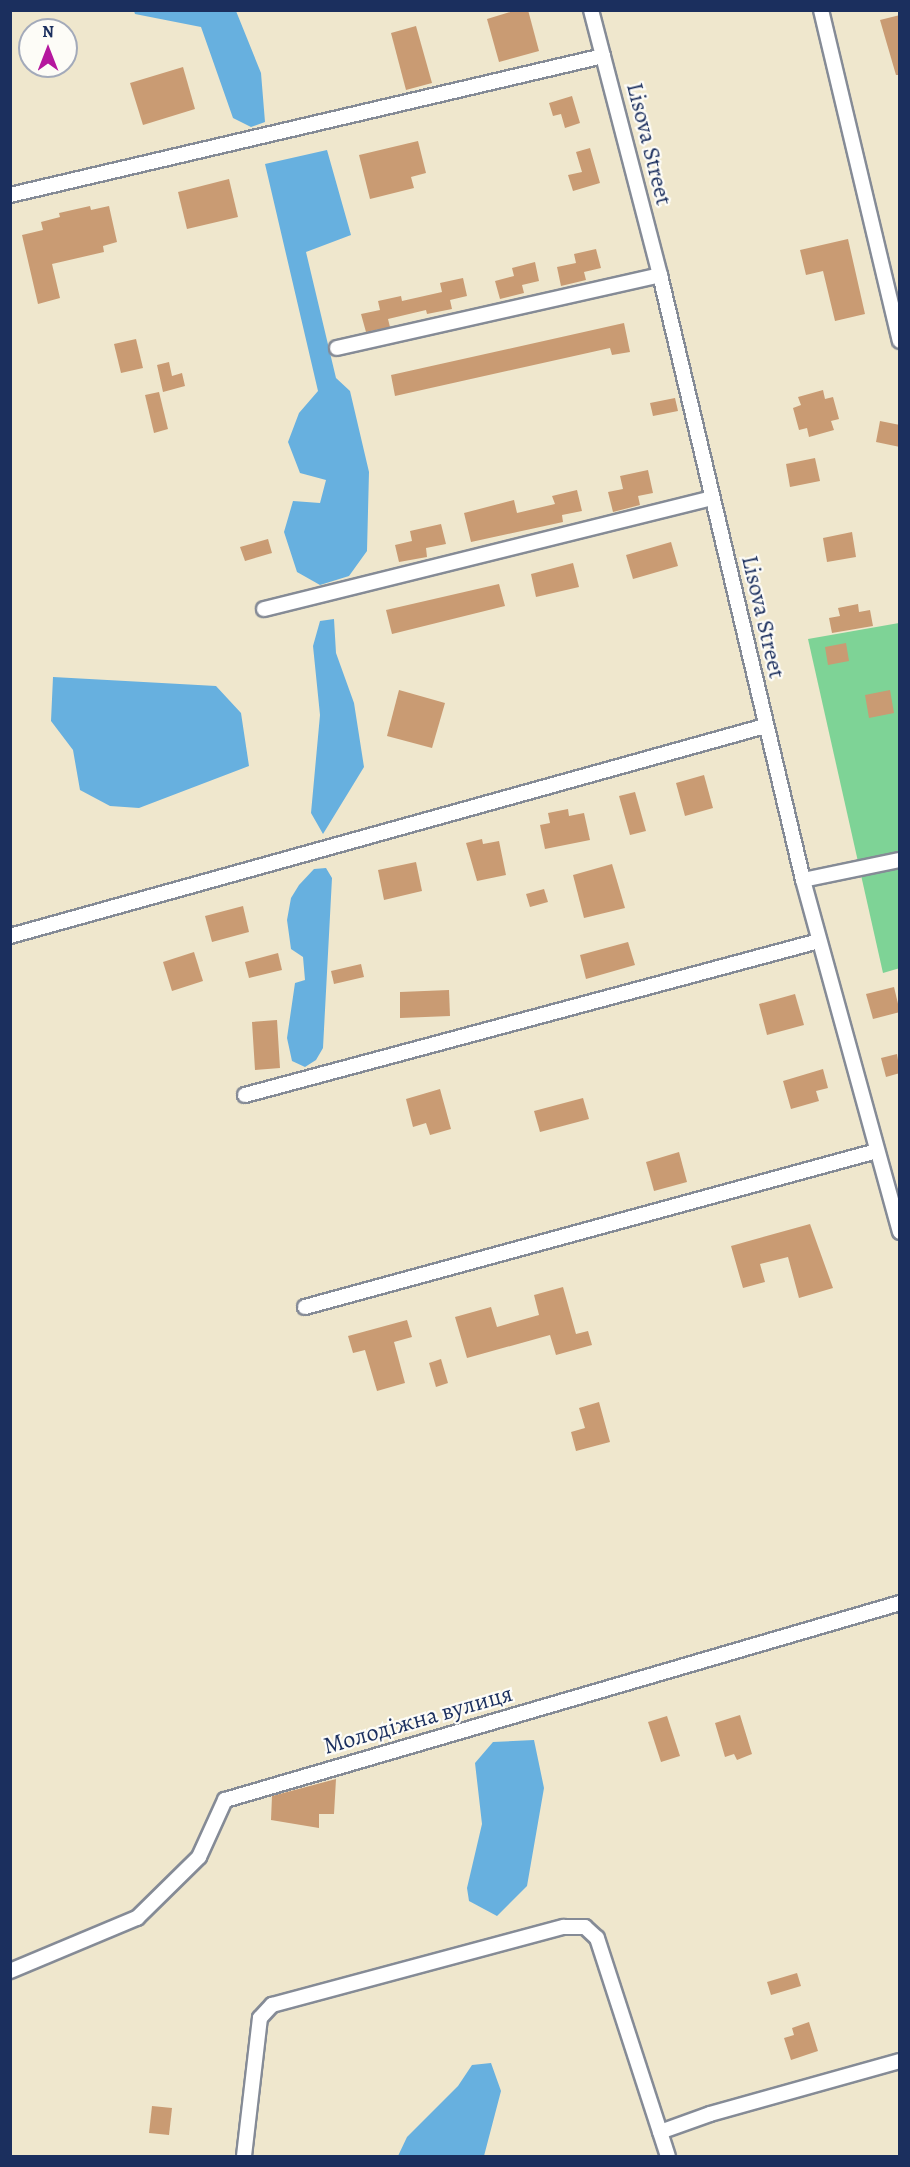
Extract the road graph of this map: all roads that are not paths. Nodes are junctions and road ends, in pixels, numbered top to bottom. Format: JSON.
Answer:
{"nodes":[{"id":1,"x":591,"y":10,"type":"edge"},
{"id":2,"x":821,"y":10,"type":"edge"},
{"id":3,"x":603,"y":56,"type":"junction"},
{"id":4,"x":10,"y":195,"type":"edge"},
{"id":5,"x":660,"y":276,"type":"junction"},
{"id":6,"x":900,"y":341,"type":"edge"},
{"id":7,"x":337,"y":348,"type":"dead end"},
{"id":8,"x":711,"y":498,"type":"junction"},
{"id":9,"x":264,"y":609,"type":"dead end"},
{"id":10,"x":765,"y":726,"type":"junction"},
{"id":11,"x":900,"y":860,"type":"edge"},
{"id":12,"x":803,"y":880,"type":"junction"},
{"id":13,"x":10,"y":936,"type":"edge"},
{"id":14,"x":819,"y":941,"type":"junction"},
{"id":15,"x":245,"y":1095,"type":"dead end"},
{"id":16,"x":877,"y":1151,"type":"junction"},
{"id":17,"x":900,"y":1232,"type":"edge"},
{"id":18,"x":305,"y":1307,"type":"dead end"},
{"id":19,"x":900,"y":1603,"type":"edge"},
{"id":20,"x":10,"y":1971,"type":"edge"},
{"id":21,"x":900,"y":2061,"type":"edge"},
{"id":22,"x":660,"y":2132,"type":"junction"},
{"id":23,"x":244,"y":2157,"type":"edge"},
{"id":24,"x":668,"y":2157,"type":"edge"}],
"edges":[{"from":1,"to":3,"type":"street","name":"Lisova Street"},
{"from":2,"to":6,"type":"street"},
{"from":3,"to":4,"type":"street"},
{"from":3,"to":5,"type":"street","name":"Lisova Street"},
{"from":5,"to":7,"type":"street"},
{"from":5,"to":8,"type":"street","name":"Lisova Street"},
{"from":8,"to":9,"type":"street"},
{"from":8,"to":10,"type":"street","name":"Lisova Street"},
{"from":10,"to":12,"type":"street","name":"Lisova Street"},
{"from":10,"to":13,"type":"street"},
{"from":11,"to":12,"type":"street"},
{"from":12,"to":14,"type":"street","name":"Lisova Street"},
{"from":14,"to":15,"type":"street"},
{"from":14,"to":16,"type":"street","name":"Lisova Street"},
{"from":16,"to":17,"type":"street","name":"Lisova Street"},
{"from":16,"to":18,"type":"street"},
{"from":19,"to":20,"type":"street","name":"Молодіжна вулиця"},
{"from":21,"to":22,"type":"street"},
{"from":22,"to":23,"type":"street"},
{"from":22,"to":24,"type":"street"}]}
